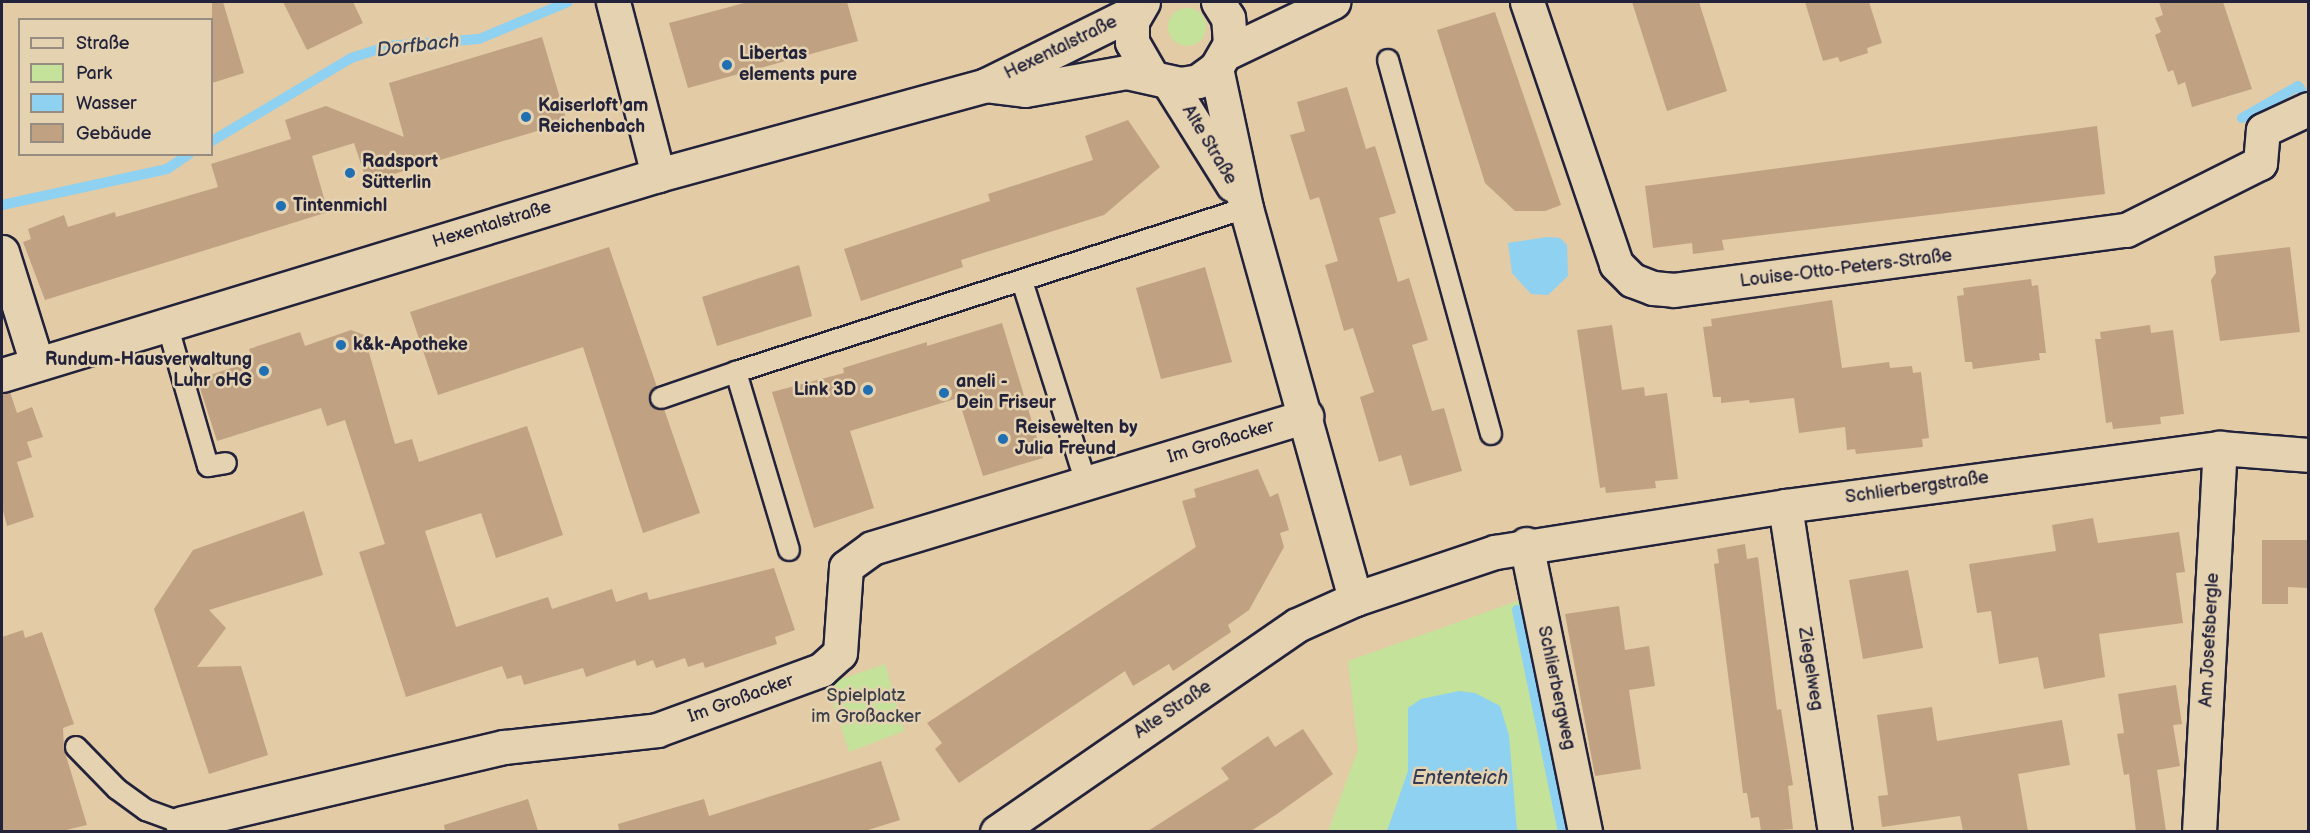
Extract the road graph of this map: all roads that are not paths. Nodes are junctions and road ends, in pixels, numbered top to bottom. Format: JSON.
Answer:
{"nodes":[{"id":1,"x":613,"y":2,"type":"edge"},
{"id":2,"x":1218,"y":2,"type":"edge"},
{"id":3,"x":1333,"y":2,"type":"edge"},
{"id":4,"x":1527,"y":2,"type":"edge"},
{"id":5,"x":1140,"y":6,"type":"edge"},
{"id":6,"x":1388,"y":60,"type":"dead end"},
{"id":7,"x":1221,"y":61,"type":"junction"},
{"id":8,"x":1161,"y":79,"type":"junction"},
{"id":9,"x":986,"y":85,"type":"junction"},
{"id":10,"x":2308,"y":109,"type":"edge"},
{"id":11,"x":658,"y":175,"type":"junction"},
{"id":12,"x":1246,"y":208,"type":"junction"},
{"id":13,"x":2,"y":252,"type":"edge"},
{"id":14,"x":1022,"y":281,"type":"junction"},
{"id":15,"x":167,"y":324,"type":"junction"},
{"id":16,"x":37,"y":364,"type":"junction"},
{"id":17,"x":736,"y":372,"type":"junction"},
{"id":18,"x":2,"y":375,"type":"edge"},
{"id":19,"x":660,"y":398,"type":"dead end"},
{"id":20,"x":1306,"y":416,"type":"junction"},
{"id":21,"x":1491,"y":434,"type":"dead end"},
{"id":22,"x":2220,"y":448,"type":"junction"},
{"id":23,"x":2308,"y":455,"type":"edge"},
{"id":24,"x":226,"y":463,"type":"dead end"},
{"id":25,"x":1086,"y":483,"type":"junction"},
{"id":26,"x":1785,"y":506,"type":"junction"},
{"id":27,"x":1526,"y":544,"type":"junction"},
{"id":28,"x":789,"y":550,"type":"dead end"},
{"id":29,"x":1354,"y":599,"type":"junction"},
{"id":30,"x":76,"y":747,"type":"dead end"},
{"id":31,"x":182,"y":823,"type":"joint"},
{"id":32,"x":997,"y":831,"type":"edge"},
{"id":33,"x":1585,"y":831,"type":"edge"},
{"id":34,"x":1836,"y":831,"type":"edge"},
{"id":35,"x":2199,"y":831,"type":"edge"}],
"edges":[{"from":1,"to":11,"type":"street"},
{"from":2,"to":7,"type":"street"},
{"from":3,"to":7,"type":"street","name":"Hexentalstraße"},
{"from":4,"to":10,"type":"street","name":"Louise-Otto-Peters-Straße"},
{"from":5,"to":8,"type":"street","name":"Hexentalstraße"},
{"from":5,"to":9,"type":"street","name":"Hexentalstraße"},
{"from":6,"to":21,"type":"lane"},
{"from":7,"to":8,"type":"street","name":"Hexentalstraße"},
{"from":7,"to":12,"type":"street","name":"Alte Straße"},
{"from":8,"to":9,"type":"street","name":"Hexentalstraße"},
{"from":8,"to":12,"type":"street","name":"Alte Straße"},
{"from":9,"to":11,"type":"street","name":"Hexentalstraße"},
{"from":11,"to":15,"type":"street","name":"Hexentalstraße"},
{"from":12,"to":14,"type":"lane"},
{"from":12,"to":20,"type":"street","name":"Alte Straße"},
{"from":13,"to":16,"type":"street"},
{"from":14,"to":17,"type":"lane"},
{"from":14,"to":25,"type":"lane"},
{"from":15,"to":16,"type":"street","name":"Hexentalstraße"},
{"from":15,"to":24,"type":"lane"},
{"from":16,"to":18,"type":"street","name":"Hexentalstraße"},
{"from":17,"to":19,"type":"lane"},
{"from":17,"to":28,"type":"lane"},
{"from":20,"to":25,"type":"street","name":"Im Großacker"},
{"from":20,"to":29,"type":"street","name":"Alte Straße"},
{"from":22,"to":23,"type":"street","name":"Schlierbergstraße"},
{"from":22,"to":26,"type":"street","name":"Schlierbergstraße"},
{"from":22,"to":35,"type":"street","name":"Am Josefsbergle"},
{"from":25,"to":31,"type":"street","name":"Im Großacker"},
{"from":26,"to":27,"type":"street","name":"Schlierbergstraße"},
{"from":26,"to":34,"type":"street","name":"Ziegelweg"},
{"from":27,"to":29,"type":"street","name":"Alte Straße"},
{"from":27,"to":33,"type":"street","name":"Schlierbergweg"},
{"from":29,"to":32,"type":"street","name":"Alte Straße"},
{"from":30,"to":31,"type":"lane"}]}
